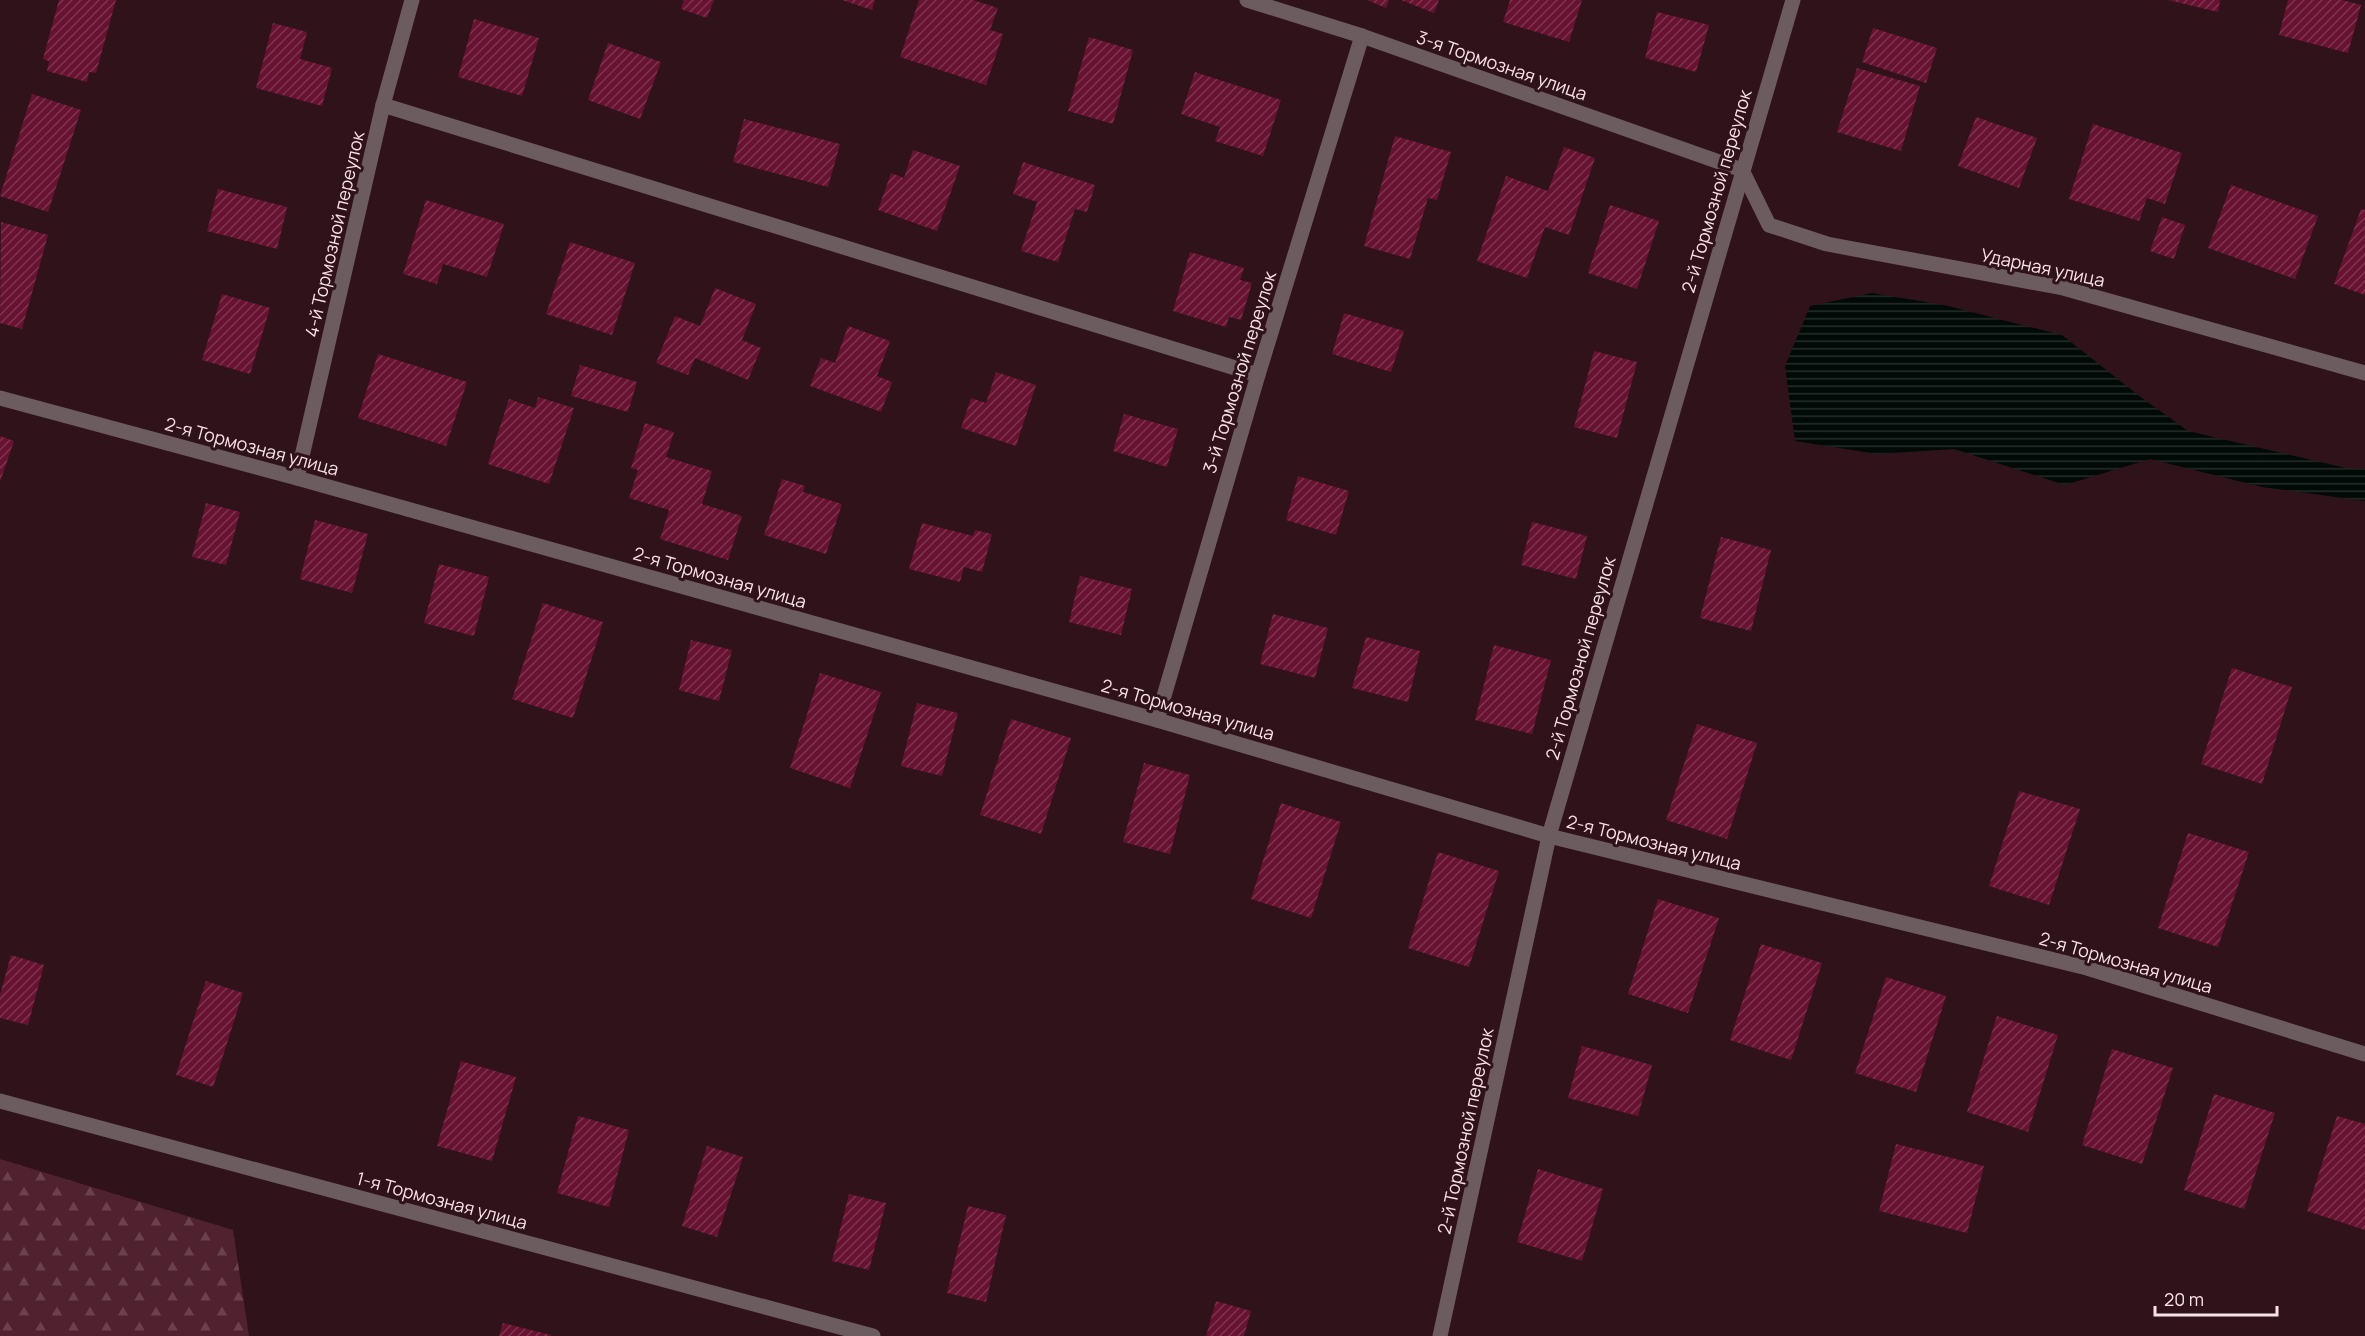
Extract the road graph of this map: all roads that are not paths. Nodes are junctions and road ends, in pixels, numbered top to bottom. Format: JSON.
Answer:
{"nodes":[{"id":1,"x":412,"y":0,"type":"edge"},
{"id":2,"x":1247,"y":0,"type":"edge"},
{"id":3,"x":1793,"y":0,"type":"edge"},
{"id":4,"x":1362,"y":36,"type":"junction"},
{"id":5,"x":383,"y":105,"type":"junction"},
{"id":6,"x":1742,"y":171,"type":"junction"},
{"id":7,"x":2365,"y":373,"type":"edge"},
{"id":8,"x":1258,"y":375,"type":"junction"},
{"id":9,"x":0,"y":398,"type":"edge"},
{"id":10,"x":297,"y":478,"type":"junction"},
{"id":11,"x":1157,"y":720,"type":"junction"},
{"id":12,"x":1549,"y":836,"type":"junction"},
{"id":13,"x":2365,"y":1054,"type":"edge"},
{"id":14,"x":0,"y":1101,"type":"edge"},
{"id":15,"x":873,"y":1336,"type":"edge"},
{"id":16,"x":1440,"y":1336,"type":"edge"}],
"edges":[{"from":1,"to":5,"type":"street","name":"4-й Тормозной переулок"},
{"from":2,"to":4,"type":"street","name":"3-я Тормозная улица"},
{"from":3,"to":6,"type":"street","name":"2-й Тормозной переулок"},
{"from":4,"to":6,"type":"street","name":"3-я Тормозная улица"},
{"from":4,"to":8,"type":"street","name":"3-й Тормозной переулок"},
{"from":5,"to":8,"type":"street"},
{"from":5,"to":10,"type":"street","name":"4-й Тормозной переулок"},
{"from":6,"to":7,"type":"street","name":"Ударная улица"},
{"from":6,"to":12,"type":"street","name":"2-й Тормозной переулок"},
{"from":8,"to":11,"type":"street","name":"3-й Тормозной переулок"},
{"from":9,"to":10,"type":"street","name":"2-я Тормозная улица"},
{"from":10,"to":11,"type":"street","name":"2-я Тормозная улица"},
{"from":11,"to":12,"type":"street","name":"2-я Тормозная улица"},
{"from":12,"to":13,"type":"street","name":"2-я Тормозная улица"},
{"from":12,"to":16,"type":"street","name":"2-й Тормозной переулок"},
{"from":14,"to":15,"type":"street","name":"1-я Тормозная улица"}]}
